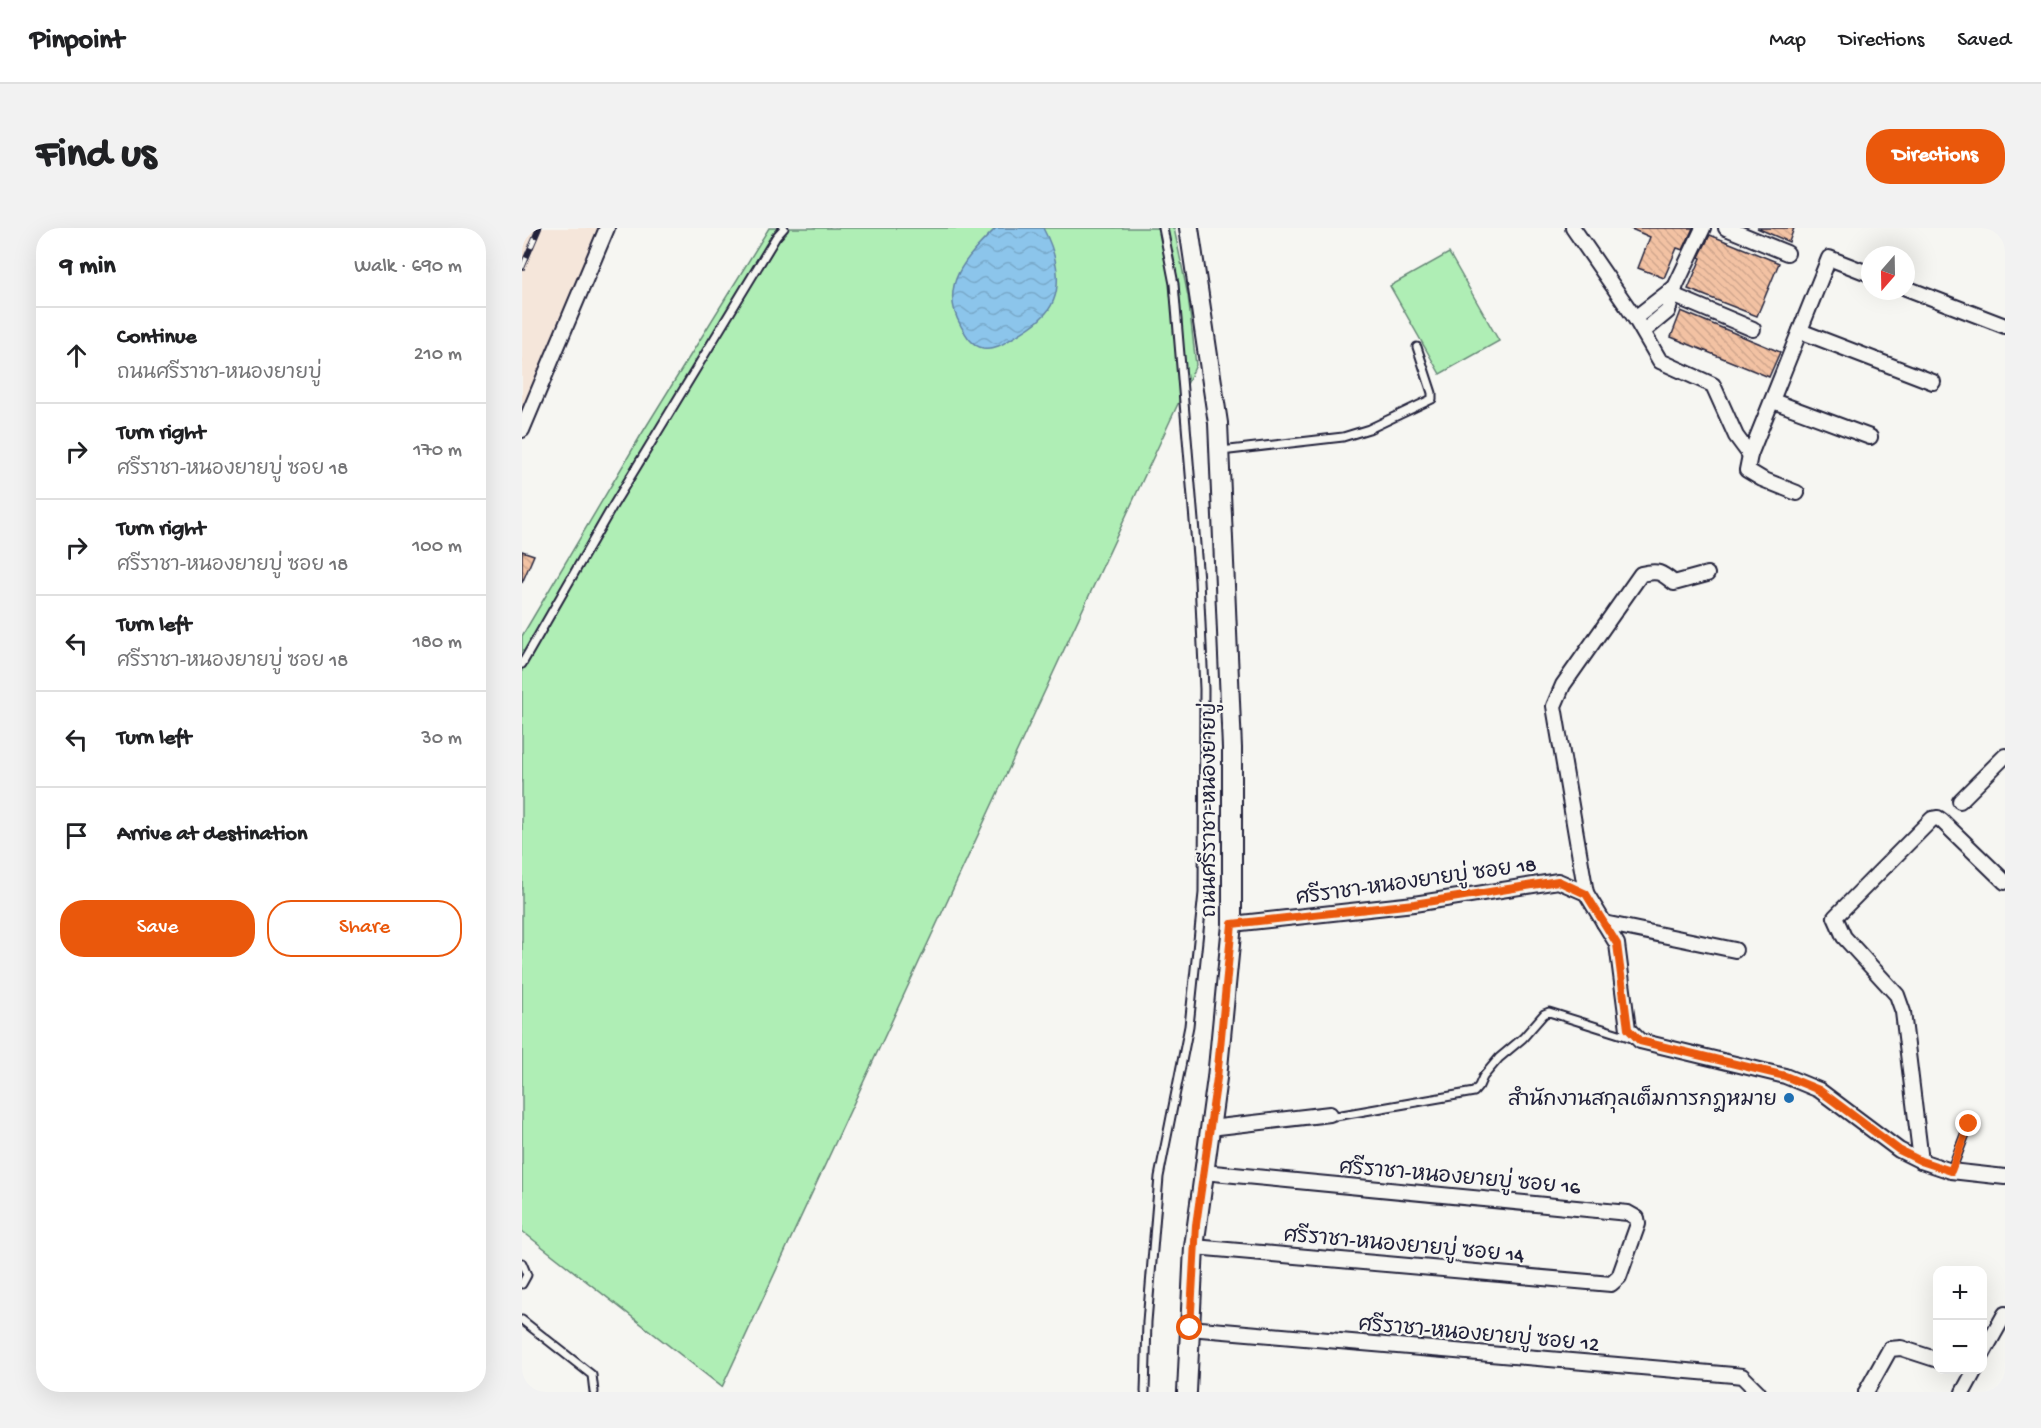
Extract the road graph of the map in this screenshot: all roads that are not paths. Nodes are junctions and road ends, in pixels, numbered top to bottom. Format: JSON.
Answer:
{"nodes":[{"id":1,"x":607,"y":228,"type":"edge"},
{"id":2,"x":784,"y":228,"type":"edge"},
{"id":3,"x":1163,"y":228,"type":"edge"},
{"id":4,"x":1189,"y":228,"type":"edge"},
{"id":5,"x":1573,"y":228,"type":"edge"},
{"id":6,"x":1703,"y":228,"type":"edge"},
{"id":7,"x":1726,"y":228,"type":"edge"},
{"id":8,"x":1787,"y":253,"type":"dead end"},
{"id":9,"x":1861,"y":270,"type":"edge"},
{"id":10,"x":1673,"y":291,"type":"junction"},
{"id":11,"x":1915,"y":291,"type":"edge"},
{"id":12,"x":1635,"y":318,"type":"junction"},
{"id":13,"x":2005,"y":326,"type":"edge"},
{"id":14,"x":1753,"y":329,"type":"dead end"},
{"id":15,"x":1644,"y":331,"type":"junction"},
{"id":16,"x":1800,"y":331,"type":"junction"},
{"id":17,"x":1417,"y":346,"type":"dead end"},
{"id":18,"x":1933,"y":382,"type":"dead end"},
{"id":19,"x":1773,"y":402,"type":"junction"},
{"id":20,"x":522,"y":430,"type":"edge"},
{"id":21,"x":1870,"y":437,"type":"dead end"},
{"id":22,"x":1219,"y":451,"type":"junction"},
{"id":23,"x":1750,"y":455,"type":"junction"},
{"id":24,"x":1797,"y":493,"type":"dead end"},
{"id":25,"x":1707,"y":574,"type":"dead end"},
{"id":26,"x":522,"y":664,"type":"edge"},
{"id":27,"x":2005,"y":756,"type":"edge"},
{"id":28,"x":1960,"y":801,"type":"dead end"},
{"id":29,"x":2005,"y":882,"type":"edge"},
{"id":30,"x":1586,"y":894,"type":"junction"},
{"id":31,"x":1604,"y":923,"type":"junction"},
{"id":32,"x":1232,"y":924,"type":"junction"},
{"id":33,"x":1735,"y":950,"type":"dead end"},
{"id":34,"x":1640,"y":1041,"type":"junction"},
{"id":35,"x":1334,"y":1115,"type":"joint"},
{"id":36,"x":1969,"y":1124,"type":"dead end"},
{"id":37,"x":1210,"y":1128,"type":"junction"},
{"id":38,"x":1921,"y":1161,"type":"junction"},
{"id":39,"x":1951,"y":1171,"type":"junction"},
{"id":40,"x":1203,"y":1172,"type":"junction"},
{"id":41,"x":2005,"y":1177,"type":"edge"},
{"id":42,"x":1194,"y":1247,"type":"junction"},
{"id":43,"x":522,"y":1263,"type":"edge"},
{"id":44,"x":522,"y":1284,"type":"edge"},
{"id":45,"x":1611,"y":1284,"type":"joint"},
{"id":46,"x":2005,"y":1314,"type":"edge"},
{"id":47,"x":522,"y":1320,"type":"edge"},
{"id":48,"x":1190,"y":1328,"type":"junction"},
{"id":49,"x":1987,"y":1348,"type":"edge"},
{"id":50,"x":1933,"y":1358,"type":"edge"},
{"id":51,"x":1971,"y":1374,"type":"edge"},
{"id":52,"x":594,"y":1392,"type":"edge"},
{"id":53,"x":1145,"y":1392,"type":"edge"},
{"id":54,"x":1186,"y":1392,"type":"edge"},
{"id":55,"x":1758,"y":1392,"type":"edge"},
{"id":56,"x":1866,"y":1392,"type":"edge"},
{"id":57,"x":1963,"y":1392,"type":"edge"}],
"edges":[{"from":1,"to":20,"type":"street"},
{"from":2,"to":26,"type":"lane"},
{"from":3,"to":53,"type":"lane"},
{"from":4,"to":22,"type":"main road","name":"ถนนศรีราชา-หนองยายบู่"},
{"from":5,"to":12,"type":"street"},
{"from":6,"to":10,"type":"street"},
{"from":7,"to":8,"type":"street"},
{"from":9,"to":16,"type":"street"},
{"from":10,"to":12,"type":"street"},
{"from":10,"to":14,"type":"street"},
{"from":10,"to":15,"type":"street"},
{"from":11,"to":13,"type":"street"},
{"from":12,"to":15,"type":"street"},
{"from":15,"to":23,"type":"street"},
{"from":16,"to":18,"type":"street"},
{"from":16,"to":19,"type":"street"},
{"from":17,"to":22,"type":"lane"},
{"from":19,"to":21,"type":"street"},
{"from":19,"to":23,"type":"street"},
{"from":22,"to":32,"type":"main road","name":"ถนนศรีราชา-หนองยายบู่"},
{"from":23,"to":24,"type":"street"},
{"from":25,"to":30,"type":"street"},
{"from":27,"to":28,"type":"street"},
{"from":29,"to":38,"type":"street"},
{"from":30,"to":31,"type":"street"},
{"from":30,"to":32,"type":"street","name":"ศรีราชา-หนองยายบู่ ซอย 18"},
{"from":31,"to":33,"type":"street"},
{"from":31,"to":34,"type":"street"},
{"from":32,"to":37,"type":"main road","name":"ถนนศรีราชา-หนองยายบู่"},
{"from":34,"to":35,"type":"lane"},
{"from":34,"to":38,"type":"street"},
{"from":35,"to":37,"type":"street"},
{"from":36,"to":39,"type":"lane"},
{"from":37,"to":40,"type":"main road","name":"ถนนศรีราชา-หนองยายบู่"},
{"from":38,"to":39,"type":"street"},
{"from":39,"to":41,"type":"street"},
{"from":40,"to":42,"type":"main road","name":"ถนนศรีราชา-หนองยายบู่"},
{"from":40,"to":45,"type":"street","name":"ศรีราชา-หนองยายบู่ ซอย 16"},
{"from":42,"to":45,"type":"street","name":"ศรีราชา-หนองยายบู่ ซอย 14"},
{"from":42,"to":48,"type":"main road","name":"ถนนศรีราชา-หนองยายบู่"},
{"from":43,"to":44,"type":"lane"},
{"from":46,"to":49,"type":"street"},
{"from":47,"to":52,"type":"lane"},
{"from":48,"to":54,"type":"main road","name":"ถนนศรีราชา-หนองยายบู่"},
{"from":48,"to":55,"type":"street","name":"ศรีราชา-หนองยายบู่ ซอย 12"},
{"from":50,"to":56,"type":"street"},
{"from":51,"to":57,"type":"street"}]}
